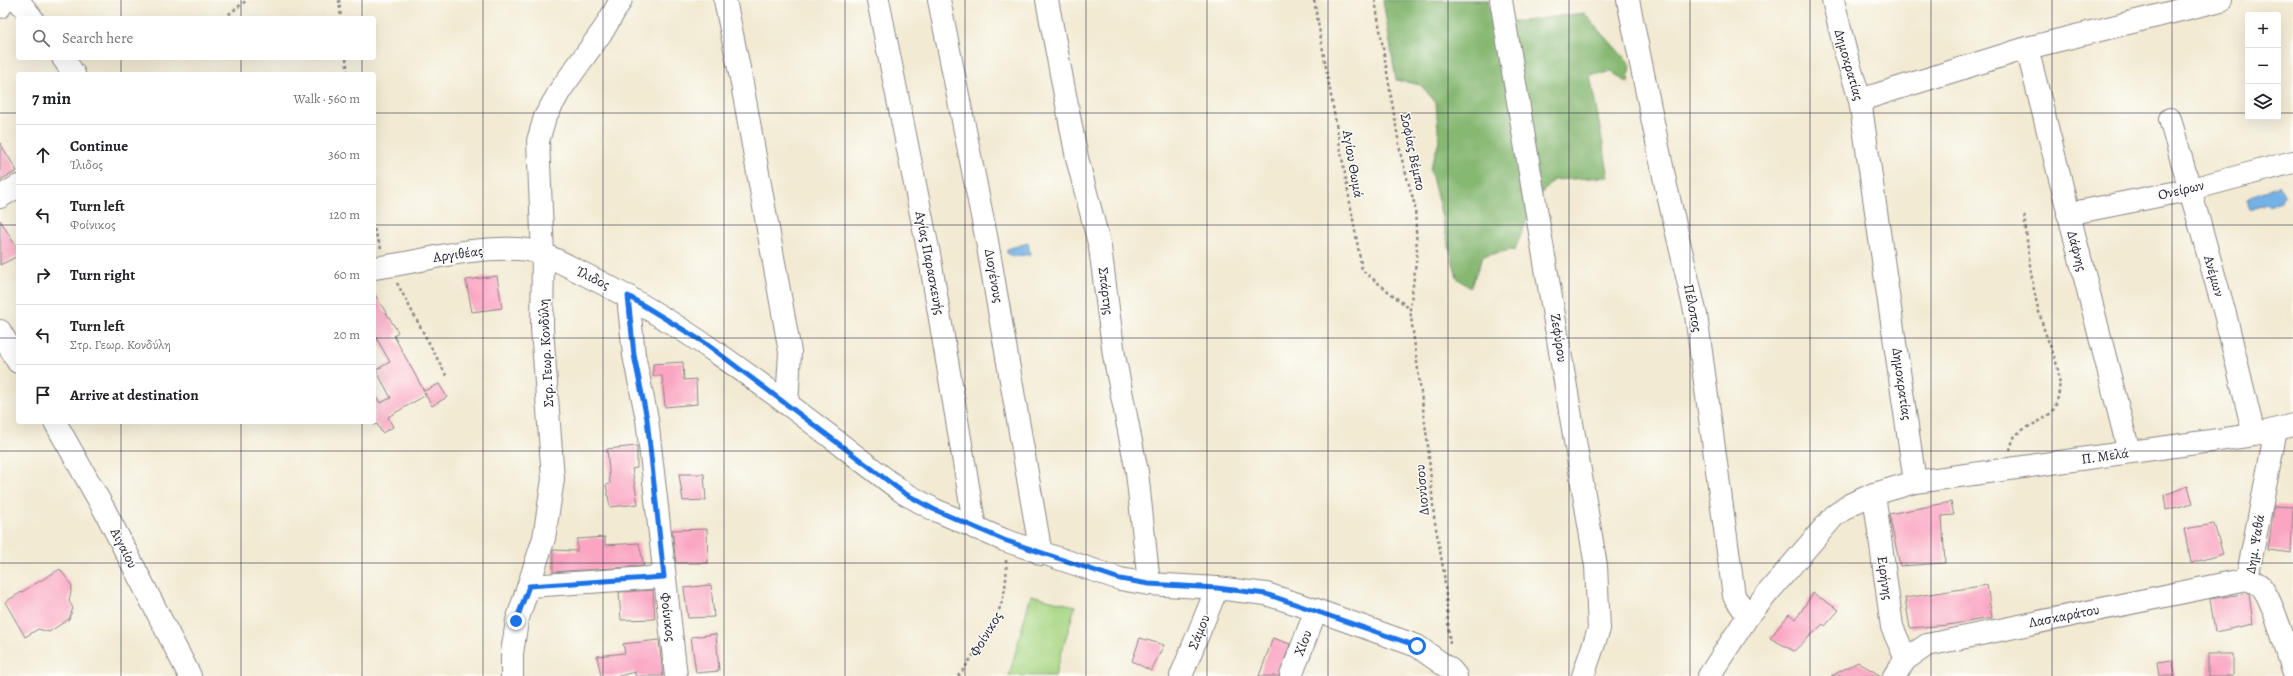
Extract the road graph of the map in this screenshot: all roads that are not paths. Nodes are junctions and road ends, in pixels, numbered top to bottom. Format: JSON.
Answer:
{"nodes":[{"id":1,"x":5,"y":0,"type":"edge"},
{"id":2,"x":18,"y":0,"type":"edge"},
{"id":3,"x":621,"y":0,"type":"edge"},
{"id":4,"x":725,"y":0,"type":"edge"},
{"id":5,"x":878,"y":0,"type":"edge"},
{"id":6,"x":939,"y":0,"type":"edge"},
{"id":7,"x":1048,"y":0,"type":"edge"},
{"id":8,"x":1502,"y":0,"type":"edge"},
{"id":9,"x":1628,"y":0,"type":"edge"},
{"id":10,"x":1833,"y":0,"type":"edge"},
{"id":11,"x":2221,"y":0,"type":"edge"},
{"id":12,"x":0,"y":7,"type":"edge"},
{"id":13,"x":30,"y":16,"type":"edge"},
{"id":14,"x":2027,"y":48,"type":"junction"},
{"id":15,"x":64,"y":60,"type":"edge"},
{"id":16,"x":73,"y":72,"type":"edge"},
{"id":17,"x":1860,"y":100,"type":"junction"},
{"id":18,"x":2170,"y":119,"type":"dead end"},
{"id":19,"x":2293,"y":162,"type":"edge"},
{"id":20,"x":16,"y":187,"type":"edge"},
{"id":21,"x":2188,"y":190,"type":"junction"},
{"id":22,"x":0,"y":197,"type":"edge"},
{"id":23,"x":2068,"y":214,"type":"junction"},
{"id":24,"x":543,"y":254,"type":"junction"},
{"id":25,"x":381,"y":267,"type":"edge"},
{"id":26,"x":628,"y":296,"type":"junction"},
{"id":27,"x":0,"y":331,"type":"edge"},
{"id":28,"x":16,"y":359,"type":"edge"},
{"id":29,"x":787,"y":404,"type":"junction"},
{"id":30,"x":55,"y":424,"type":"edge"},
{"id":31,"x":2284,"y":427,"type":"edge"},
{"id":32,"x":2254,"y":435,"type":"junction"},
{"id":33,"x":2129,"y":452,"type":"junction"},
{"id":34,"x":1915,"y":482,"type":"junction"},
{"id":35,"x":1874,"y":494,"type":"junction"},
{"id":36,"x":975,"y":528,"type":"junction"},
{"id":37,"x":1041,"y":554,"type":"junction"},
{"id":38,"x":664,"y":577,"type":"junction"},
{"id":39,"x":2247,"y":579,"type":"junction"},
{"id":40,"x":1149,"y":584,"type":"junction"},
{"id":41,"x":529,"y":586,"type":"junction"},
{"id":42,"x":1217,"y":588,"type":"junction"},
{"id":43,"x":1316,"y":610,"type":"junction"},
{"id":44,"x":1748,"y":616,"type":"junction"},
{"id":45,"x":1900,"y":668,"type":"edge"},
{"id":46,"x":2293,"y":671,"type":"edge"},
{"id":47,"x":1453,"y":673,"type":"edge"},
{"id":48,"x":190,"y":676,"type":"edge"},
{"id":49,"x":512,"y":676,"type":"edge"},
{"id":50,"x":676,"y":676,"type":"edge"},
{"id":51,"x":1181,"y":676,"type":"edge"},
{"id":52,"x":1291,"y":676,"type":"edge"},
{"id":53,"x":1583,"y":676,"type":"edge"},
{"id":54,"x":1709,"y":676,"type":"edge"}],
"edges":[{"from":1,"to":12,"type":"street"},
{"from":2,"to":13,"type":"street"},
{"from":3,"to":24,"type":"street","name":"Στρ. Γεωρ. Κονδύλη"},
{"from":4,"to":29,"type":"street"},
{"from":5,"to":36,"type":"street","name":"Αγίας Παρασκευής"},
{"from":6,"to":37,"type":"street","name":"Διογένους"},
{"from":7,"to":40,"type":"street","name":"Σπάρτης"},
{"from":8,"to":53,"type":"street","name":"Ζεφύρου"},
{"from":9,"to":44,"type":"street","name":"Πέλοπος"},
{"from":10,"to":17,"type":"street","name":"Δημοκρατίας"},
{"from":11,"to":14,"type":"street"},
{"from":14,"to":17,"type":"street"},
{"from":14,"to":23,"type":"street","name":"Δάφνης"},
{"from":15,"to":16,"type":"street"},
{"from":17,"to":34,"type":"street","name":"Δημοκρατίας"},
{"from":18,"to":21,"type":"street","name":"Ανέμων"},
{"from":19,"to":21,"type":"street","name":"Ονείρων"},
{"from":20,"to":22,"type":"street"},
{"from":21,"to":23,"type":"street","name":"Ονείρων"},
{"from":21,"to":32,"type":"street","name":"Ανέμων"},
{"from":23,"to":33,"type":"street","name":"Δάφνης"},
{"from":24,"to":25,"type":"street","name":"Αργιθέας"},
{"from":24,"to":26,"type":"street","name":"Ίλιδος"},
{"from":24,"to":41,"type":"street","name":"Στρ. Γεωρ. Κονδύλη"},
{"from":26,"to":29,"type":"street","name":"Ίλιδος"},
{"from":26,"to":38,"type":"street","name":"Φοίνικος"},
{"from":27,"to":28,"type":"street"},
{"from":29,"to":36,"type":"street","name":"Ίλιδος"},
{"from":30,"to":48,"type":"street","name":"Αιγαίου"},
{"from":31,"to":32,"type":"street","name":"Π. Μελά"},
{"from":31,"to":39,"type":"street","name":"Δημ. Ψαθά"},
{"from":32,"to":33,"type":"street","name":"Π. Μελά"},
{"from":33,"to":34,"type":"street","name":"Π. Μελά"},
{"from":34,"to":35,"type":"street"},
{"from":35,"to":44,"type":"street"},
{"from":35,"to":45,"type":"street","name":"Ειρήνης"},
{"from":36,"to":37,"type":"street","name":"Ίλιδος"},
{"from":37,"to":40,"type":"street","name":"Ίλιδος"},
{"from":38,"to":41,"type":"street"},
{"from":38,"to":50,"type":"street","name":"Φοίνικος"},
{"from":39,"to":45,"type":"street","name":"Λασκαράτου"},
{"from":39,"to":46,"type":"street","name":"Δημ. Ψαθά"},
{"from":40,"to":42,"type":"street","name":"Ίλιδος"},
{"from":41,"to":49,"type":"street","name":"Στρ. Γεωρ. Κονδύλη"},
{"from":42,"to":43,"type":"street","name":"Ίλιδος"},
{"from":42,"to":51,"type":"street","name":"Σάμου"},
{"from":43,"to":47,"type":"street","name":"Ίλιδος"},
{"from":43,"to":52,"type":"street","name":"Χίου"},
{"from":44,"to":54,"type":"street"}]}
